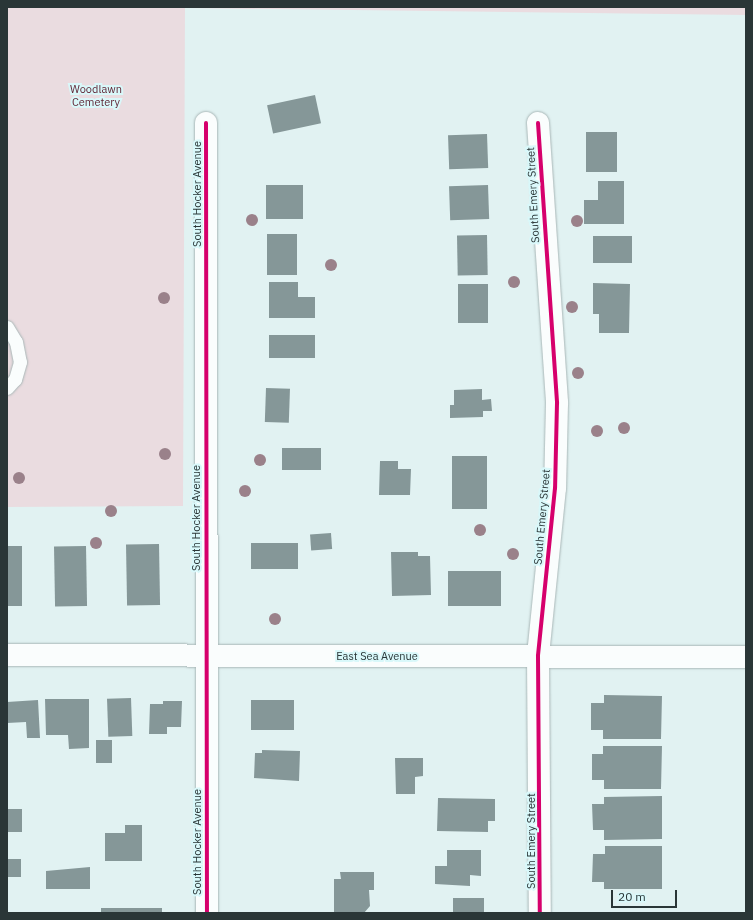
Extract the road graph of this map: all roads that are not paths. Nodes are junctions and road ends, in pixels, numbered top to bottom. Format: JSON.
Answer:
{"nodes":[{"id":1,"x":206,"y":123,"type":"dead end"},
{"id":2,"x":538,"y":123,"type":"dead end"},
{"id":3,"x":7,"y":327,"type":"edge"},
{"id":4,"x":7,"y":388,"type":"edge"},
{"id":5,"x":7,"y":655,"type":"edge"},
{"id":6,"x":205,"y":655,"type":"junction"},
{"id":7,"x":538,"y":656,"type":"junction"},
{"id":8,"x":746,"y":657,"type":"edge"},
{"id":9,"x":207,"y":913,"type":"edge"},
{"id":10,"x":540,"y":913,"type":"edge"}],
"edges":[{"from":1,"to":6,"type":"street","name":"South Hocker Avenue"},
{"from":2,"to":7,"type":"street","name":"South Emery Street"},
{"from":3,"to":4,"type":"lane"},
{"from":5,"to":6,"type":"street","name":"East Sea Avenue"},
{"from":6,"to":7,"type":"street","name":"East Sea Avenue"},
{"from":6,"to":9,"type":"street","name":"South Hocker Avenue"},
{"from":7,"to":8,"type":"street","name":"East Sea Avenue"},
{"from":7,"to":10,"type":"street","name":"South Emery Street"}]}
